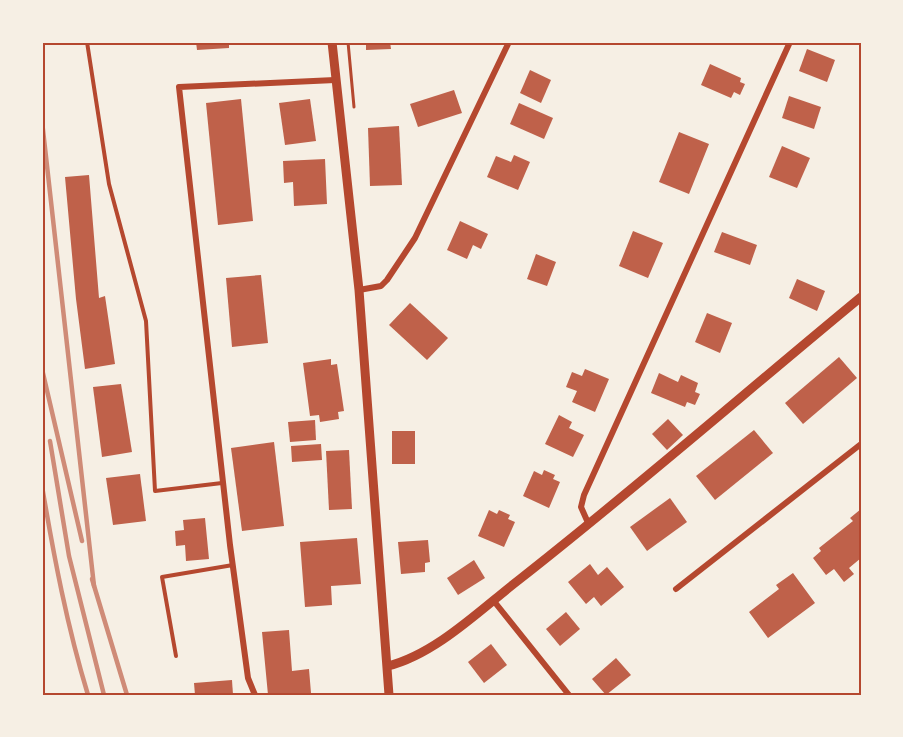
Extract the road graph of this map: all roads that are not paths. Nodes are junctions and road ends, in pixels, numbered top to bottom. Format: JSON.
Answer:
{"nodes":[{"id":1,"x":87,"y":42,"type":"edge"},
{"id":2,"x":332,"y":42,"type":"edge"},
{"id":3,"x":509,"y":42,"type":"edge"},
{"id":4,"x":790,"y":42,"type":"edge"},
{"id":5,"x":335,"y":80,"type":"junction"},
{"id":6,"x":359,"y":290,"type":"junction"},
{"id":7,"x":861,"y":297,"type":"edge"},
{"id":8,"x":861,"y":444,"type":"edge"},
{"id":9,"x":223,"y":483,"type":"junction"},
{"id":10,"x":589,"y":525,"type":"junction"},
{"id":11,"x":232,"y":565,"type":"junction"},
{"id":12,"x":676,"y":589,"type":"dead end"},
{"id":13,"x":493,"y":600,"type":"junction"},
{"id":14,"x":176,"y":656,"type":"dead end"},
{"id":15,"x":388,"y":666,"type":"junction"},
{"id":16,"x":255,"y":695,"type":"edge"},
{"id":17,"x":389,"y":695,"type":"edge"},
{"id":18,"x":569,"y":695,"type":"edge"}],
"edges":[{"from":1,"to":9,"type":"lane"},
{"from":2,"to":5,"type":"street"},
{"from":3,"to":6,"type":"street"},
{"from":4,"to":10,"type":"street"},
{"from":5,"to":6,"type":"street"},
{"from":5,"to":9,"type":"street"},
{"from":6,"to":15,"type":"street"},
{"from":7,"to":10,"type":"street"},
{"from":8,"to":12,"type":"street"},
{"from":9,"to":11,"type":"street"},
{"from":10,"to":13,"type":"street"},
{"from":11,"to":14,"type":"lane"},
{"from":11,"to":16,"type":"street"},
{"from":13,"to":15,"type":"street"},
{"from":13,"to":18,"type":"street"},
{"from":15,"to":17,"type":"street"}]}
